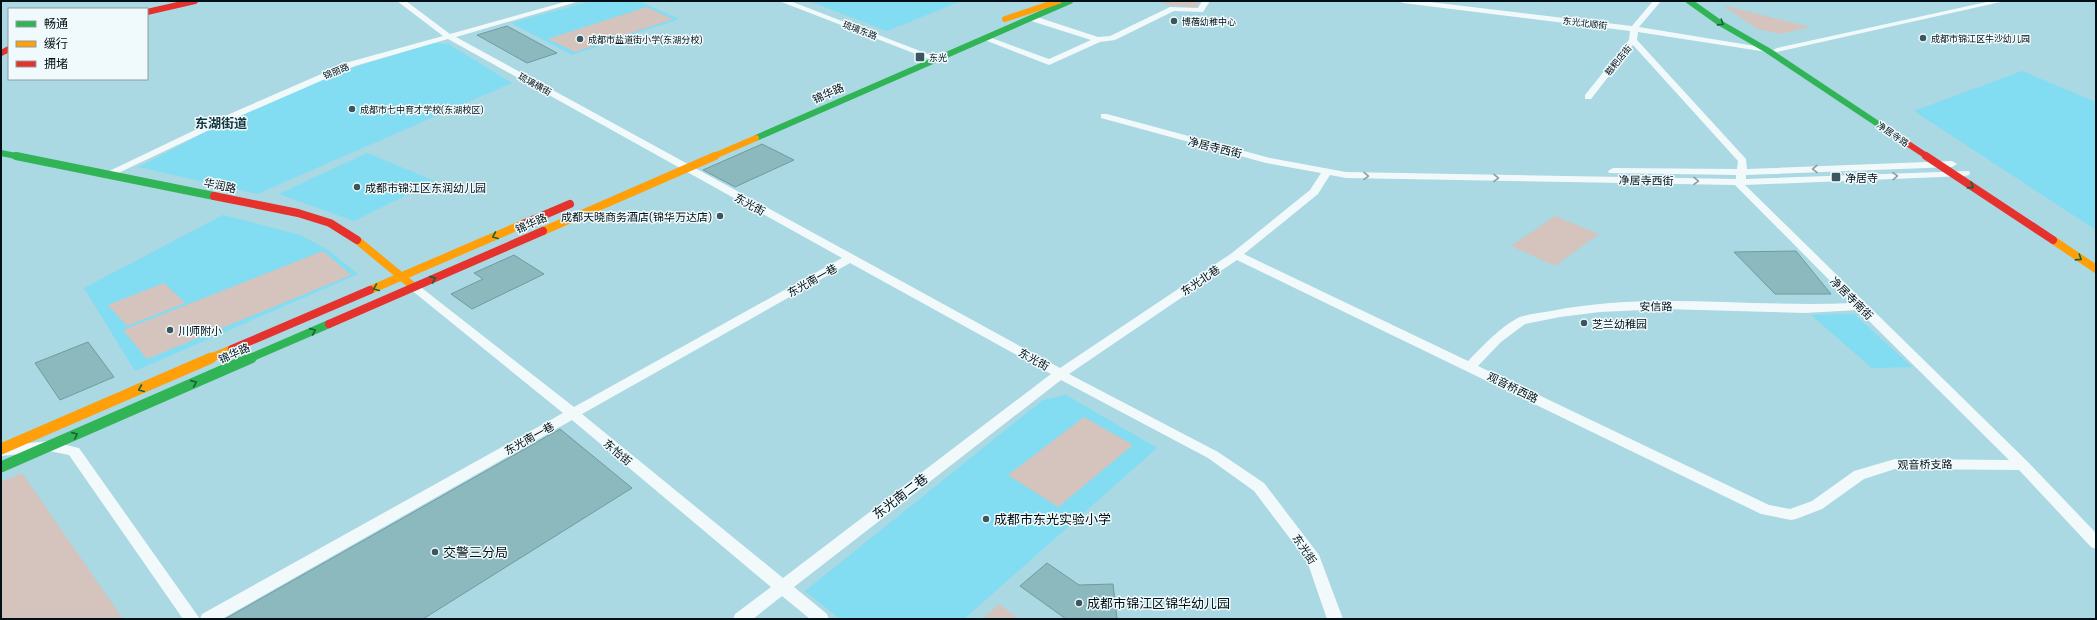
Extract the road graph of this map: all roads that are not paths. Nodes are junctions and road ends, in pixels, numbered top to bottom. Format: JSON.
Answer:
{"nodes":[{"id":1,"x":195,"y":1,"type":"edge"},
{"id":2,"x":401,"y":1,"type":"edge"},
{"id":3,"x":576,"y":1,"type":"edge"},
{"id":4,"x":784,"y":1,"type":"edge"},
{"id":5,"x":1046,"y":1,"type":"edge"},
{"id":6,"x":1058,"y":1,"type":"edge"},
{"id":7,"x":1070,"y":1,"type":"edge"},
{"id":8,"x":1206,"y":1,"type":"edge"},
{"id":9,"x":1403,"y":1,"type":"edge"},
{"id":10,"x":1657,"y":1,"type":"edge"},
{"id":11,"x":1690,"y":1,"type":"edge"},
{"id":12,"x":1703,"y":1,"type":"edge"},
{"id":13,"x":1971,"y":1,"type":"edge"},
{"id":14,"x":2001,"y":1,"type":"edge"},
{"id":15,"x":1981,"y":5,"type":"junction"},
{"id":16,"x":148,"y":12,"type":"edge"},
{"id":17,"x":1032,"y":18,"type":"junction"},
{"id":18,"x":1634,"y":35,"type":"junction"},
{"id":19,"x":448,"y":36,"type":"junction"},
{"id":20,"x":986,"y":39,"type":"dead end"},
{"id":21,"x":1098,"y":40,"type":"junction"},
{"id":22,"x":937,"y":48,"type":"dead end"},
{"id":23,"x":1767,"y":50,"type":"junction"},
{"id":24,"x":1777,"y":50,"type":"junction"},
{"id":25,"x":923,"y":53,"type":"junction"},
{"id":26,"x":937,"y":58,"type":"junction"},
{"id":27,"x":909,"y":60,"type":"dead end"},
{"id":28,"x":1588,"y":98,"type":"dead end"},
{"id":29,"x":1104,"y":116,"type":"dead end"},
{"id":30,"x":1,"y":153,"type":"edge"},
{"id":31,"x":687,"y":154,"type":"dead end"},
{"id":32,"x":669,"y":162,"type":"junction"},
{"id":33,"x":1938,"y":164,"type":"junction"},
{"id":34,"x":686,"y":168,"type":"junction"},
{"id":35,"x":1952,"y":169,"type":"junction"},
{"id":36,"x":1327,"y":172,"type":"junction"},
{"id":37,"x":1965,"y":173,"type":"joint"},
{"id":38,"x":108,"y":174,"type":"junction"},
{"id":39,"x":1741,"y":177,"type":"junction"},
{"id":40,"x":577,"y":201,"type":"dead end"},
{"id":41,"x":2069,"y":240,"type":"dead end"},
{"id":42,"x":1236,"y":256,"type":"junction"},
{"id":43,"x":850,"y":258,"type":"junction"},
{"id":44,"x":2096,"y":269,"type":"edge"},
{"id":45,"x":401,"y":277,"type":"junction"},
{"id":46,"x":414,"y":287,"type":"junction"},
{"id":47,"x":1861,"y":306,"type":"junction"},
{"id":48,"x":1470,"y":367,"type":"junction"},
{"id":49,"x":1060,"y":374,"type":"junction"},
{"id":50,"x":572,"y":413,"type":"junction"},
{"id":51,"x":49,"y":446,"type":"junction"},
{"id":52,"x":1,"y":450,"type":"edge"},
{"id":53,"x":2023,"y":465,"type":"junction"},
{"id":54,"x":1,"y":467,"type":"edge"},
{"id":55,"x":1791,"y":515,"type":"joint"},
{"id":56,"x":2096,"y":543,"type":"edge"},
{"id":57,"x":782,"y":587,"type":"junction"},
{"id":58,"x":192,"y":619,"type":"edge"},
{"id":59,"x":208,"y":619,"type":"edge"},
{"id":60,"x":741,"y":619,"type":"edge"},
{"id":61,"x":821,"y":619,"type":"edge"},
{"id":62,"x":1335,"y":619,"type":"edge"}],
"edges":[{"from":1,"to":16,"type":"main road"},
{"from":2,"to":19,"type":"street","name":"琉璃横街"},
{"from":3,"to":19,"type":"street","name":"锦丽路"},
{"from":4,"to":25,"type":"street","name":"琉璃东路"},
{"from":5,"to":6,"type":"main road"},
{"from":7,"to":17,"type":"main road","name":"锦华路"},
{"from":8,"to":21,"type":"street"},
{"from":9,"to":18,"type":"street","name":"东光北顺街"},
{"from":10,"to":18,"type":"street","name":"糍粑店街"},
{"from":11,"to":23,"type":"main road","name":"净居寺路","one_way":true},
{"from":12,"to":24,"type":"main road","name":"净居寺路"},
{"from":13,"to":15,"type":"street"},
{"from":14,"to":15,"type":"street"},
{"from":15,"to":24,"type":"street"},
{"from":17,"to":21,"type":"street"},
{"from":17,"to":26,"type":"main road","name":"锦华路"},
{"from":18,"to":23,"type":"street","name":"东光北顺街"},
{"from":18,"to":28,"type":"street","name":"糍粑店街"},
{"from":18,"to":39,"type":"street","name":"净居寺南街"},
{"from":19,"to":32,"type":"street","name":"琉璃横街"},
{"from":19,"to":38,"type":"street","name":"锦丽路"},
{"from":20,"to":21,"type":"street"},
{"from":22,"to":25,"type":"main road"},
{"from":23,"to":33,"type":"main road","name":"净居寺路"},
{"from":24,"to":35,"type":"main road","name":"净居寺路"},
{"from":25,"to":26,"type":"street","name":"琉璃东路"},
{"from":25,"to":27,"type":"main road"},
{"from":26,"to":34,"type":"main road","name":"锦华路"},
{"from":29,"to":36,"type":"street","name":"净居寺西街"},
{"from":30,"to":38,"type":"main road","name":"华润路"},
{"from":31,"to":32,"type":"main road"},
{"from":32,"to":34,"type":"street","name":"东光街"},
{"from":33,"to":35,"type":"street","name":"净居寺西街"},
{"from":33,"to":39,"type":"street","name":"净居寺西街","one_way":true},
{"from":34,"to":43,"type":"street","name":"东光街"},
{"from":46,"to":34,"type":"main road","name":"锦华路","one_way":true},
{"from":35,"to":37,"type":"street","name":"净居寺西街"},
{"from":39,"to":35,"type":"street","name":"净居寺西街","one_way":true},
{"from":35,"to":44,"type":"main road","name":"净居寺路","one_way":true},
{"from":36,"to":39,"type":"street","name":"净居寺西街"},
{"from":36,"to":42,"type":"street","name":"东光北巷"},
{"from":37,"to":41,"type":"main road"},
{"from":38,"to":45,"type":"main road","name":"华润路"},
{"from":39,"to":47,"type":"street","name":"净居寺南街"},
{"from":40,"to":45,"type":"main road","name":"锦华路","one_way":true},
{"from":42,"to":48,"type":"street","name":"观音桥西路"},
{"from":42,"to":49,"type":"street","name":"东光北巷"},
{"from":43,"to":49,"type":"street","name":"东光街"},
{"from":43,"to":50,"type":"street","name":"东光南一巷"},
{"from":45,"to":46,"type":"main road","name":"华润路"},
{"from":45,"to":52,"type":"main road","name":"锦华路","one_way":true},
{"from":46,"to":50,"type":"street","name":"东怡街"},
{"from":51,"to":46,"type":"main road","name":"锦华路","one_way":true},
{"from":47,"to":48,"type":"street","name":"安信路"},
{"from":47,"to":53,"type":"street","name":"净居寺南街"},
{"from":48,"to":55,"type":"street","name":"观音桥西路"},
{"from":49,"to":57,"type":"street","name":"东光南二巷"},
{"from":49,"to":62,"type":"street","name":"东光街"},
{"from":50,"to":57,"type":"street","name":"东怡街"},
{"from":50,"to":59,"type":"street","name":"东光南一巷"},
{"from":51,"to":52,"type":"street"},
{"from":51,"to":54,"type":"main road","name":"锦华路"},
{"from":51,"to":58,"type":"street"},
{"from":53,"to":55,"type":"street","name":"观音桥支路"},
{"from":53,"to":56,"type":"street","name":"净居寺南街"},
{"from":57,"to":60,"type":"street","name":"东光南二巷"},
{"from":57,"to":61,"type":"street","name":"东怡街"}]}
